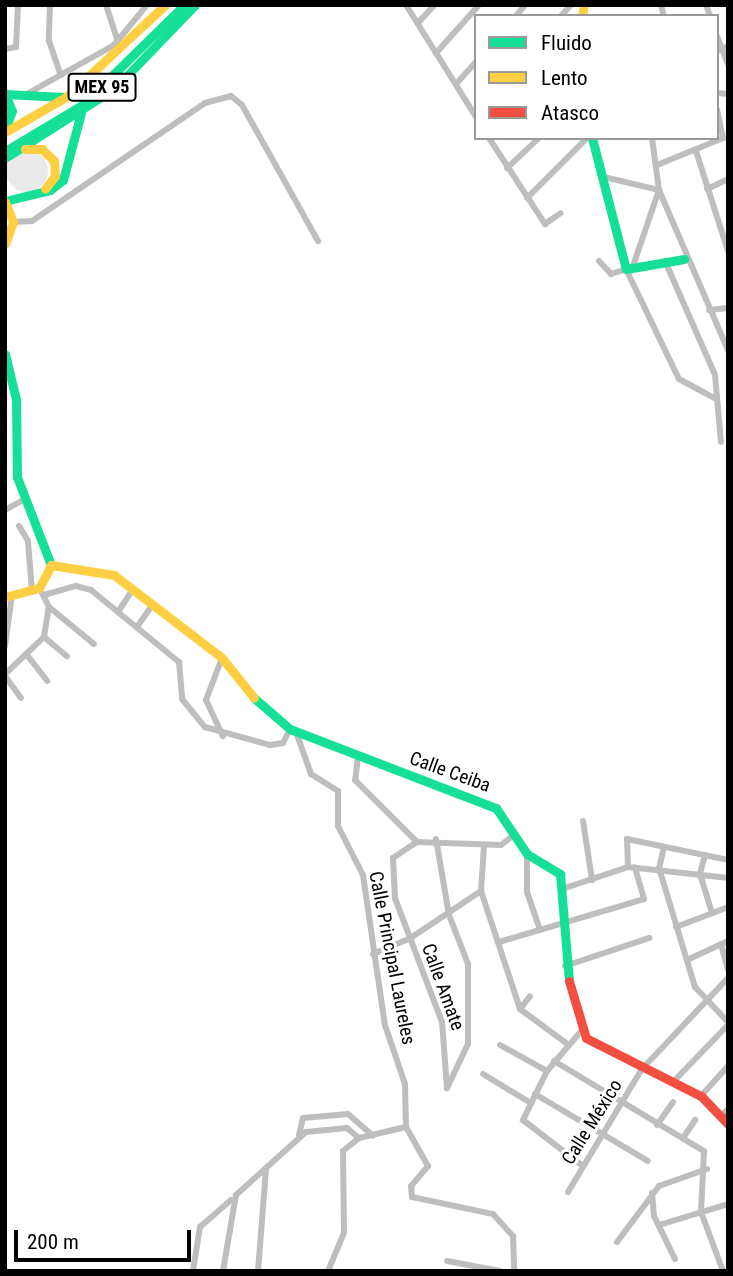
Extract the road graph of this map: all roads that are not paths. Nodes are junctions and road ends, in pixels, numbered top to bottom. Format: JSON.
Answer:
{"nodes":[{"id":1,"x":18,"y":5,"type":"edge"},
{"id":2,"x":50,"y":5,"type":"edge"},
{"id":3,"x":106,"y":5,"type":"edge"},
{"id":4,"x":147,"y":5,"type":"edge"},
{"id":5,"x":164,"y":5,"type":"edge"},
{"id":6,"x":173,"y":5,"type":"edge"},
{"id":7,"x":184,"y":5,"type":"edge"},
{"id":8,"x":195,"y":5,"type":"edge"},
{"id":9,"x":407,"y":5,"type":"edge"},
{"id":10,"x":434,"y":5,"type":"edge"},
{"id":11,"x":479,"y":5,"type":"edge"},
{"id":12,"x":158,"y":10,"type":"edge"},
{"id":13,"x":418,"y":23,"type":"junction"},
{"id":14,"x":118,"y":41,"type":"junction"},
{"id":15,"x":722,"y":49,"type":"edge"},
{"id":16,"x":5,"y":50,"type":"edge"},
{"id":17,"x":436,"y":53,"type":"junction"},
{"id":18,"x":474,"y":63,"type":"edge"},
{"id":19,"x":728,"y":65,"type":"edge"},
{"id":20,"x":61,"y":75,"type":"junction"},
{"id":21,"x":456,"y":85,"type":"junction"},
{"id":22,"x":5,"y":94,"type":"edge"},
{"id":23,"x":20,"y":97,"type":"junction"},
{"id":24,"x":66,"y":97,"type":"junction"},
{"id":25,"x":81,"y":109,"type":"junction"},
{"id":26,"x":474,"y":111,"type":"edge"},
{"id":27,"x":719,"y":119,"type":"edge"},
{"id":28,"x":5,"y":131,"type":"edge"},
{"id":29,"x":492,"y":140,"type":"edge"},
{"id":30,"x":537,"y":140,"type":"edge"},
{"id":31,"x":588,"y":140,"type":"edge"},
{"id":32,"x":591,"y":140,"type":"edge"},
{"id":33,"x":652,"y":140,"type":"edge"},
{"id":34,"x":719,"y":140,"type":"edge"},
{"id":35,"x":719,"y":140,"type":"edge"},
{"id":36,"x":5,"y":143,"type":"edge"},
{"id":37,"x":20,"y":149,"type":"junction"},
{"id":38,"x":5,"y":151,"type":"edge"},
{"id":39,"x":696,"y":151,"type":"junction"},
{"id":40,"x":5,"y":158,"type":"edge"},
{"id":41,"x":657,"y":165,"type":"junction"},
{"id":42,"x":508,"y":168,"type":"junction"},
{"id":43,"x":604,"y":177,"type":"junction"},
{"id":44,"x":728,"y":179,"type":"edge"},
{"id":45,"x":707,"y":188,"type":"junction"},
{"id":46,"x":659,"y":190,"type":"junction"},
{"id":47,"x":40,"y":194,"type":"junction"},
{"id":48,"x":527,"y":198,"type":"junction"},
{"id":49,"x":5,"y":202,"type":"edge"},
{"id":50,"x":561,"y":213,"type":"dead end"},
{"id":51,"x":13,"y":222,"type":"junction"},
{"id":52,"x":724,"y":224,"type":"edge"},
{"id":53,"x":318,"y":242,"type":"dead end"},
{"id":54,"x":5,"y":244,"type":"edge"},
{"id":55,"x":728,"y":251,"type":"edge"},
{"id":56,"x":684,"y":258,"type":"junction"},
{"id":57,"x":599,"y":261,"type":"dead end"},
{"id":58,"x":665,"y":261,"type":"junction"},
{"id":59,"x":630,"y":267,"type":"junction"},
{"id":60,"x":728,"y":308,"type":"edge"},
{"id":61,"x":709,"y":310,"type":"junction"},
{"id":62,"x":728,"y":350,"type":"edge"},
{"id":63,"x":5,"y":354,"type":"edge"},
{"id":64,"x":716,"y":399,"type":"junction"},
{"id":65,"x":721,"y":442,"type":"dead end"},
{"id":66,"x":25,"y":499,"type":"junction"},
{"id":67,"x":5,"y":510,"type":"edge"},
{"id":68,"x":19,"y":526,"type":"dead end"},
{"id":69,"x":51,"y":565,"type":"junction"},
{"id":70,"x":133,"y":589,"type":"junction"},
{"id":71,"x":38,"y":592,"type":"junction"},
{"id":72,"x":8,"y":596,"type":"edge"},
{"id":73,"x":153,"y":604,"type":"junction"},
{"id":74,"x":49,"y":607,"type":"junction"},
{"id":75,"x":118,"y":612,"type":"junction"},
{"id":76,"x":137,"y":627,"type":"junction"},
{"id":77,"x":8,"y":630,"type":"edge"},
{"id":78,"x":44,"y":637,"type":"junction"},
{"id":79,"x":94,"y":644,"type":"dead end"},
{"id":80,"x":7,"y":645,"type":"edge"},
{"id":81,"x":27,"y":655,"type":"junction"},
{"id":82,"x":67,"y":656,"type":"dead end"},
{"id":83,"x":222,"y":658,"type":"junction"},
{"id":84,"x":5,"y":675,"type":"edge"},
{"id":85,"x":47,"y":681,"type":"dead end"},
{"id":86,"x":21,"y":698,"type":"dead end"},
{"id":87,"x":293,"y":730,"type":"junction"},
{"id":88,"x":224,"y":737,"type":"junction"},
{"id":89,"x":358,"y":757,"type":"junction"},
{"id":90,"x":583,"y":821,"type":"dead end"},
{"id":91,"x":515,"y":834,"type":"junction"},
{"id":92,"x":436,"y":839,"type":"junction"},
{"id":93,"x":416,"y":842,"type":"junction"},
{"id":94,"x":484,"y":846,"type":"junction"},
{"id":95,"x":664,"y":847,"type":"junction"},
{"id":96,"x":527,"y":854,"type":"junction"},
{"id":97,"x":705,"y":855,"type":"junction"},
{"id":98,"x":728,"y":860,"type":"edge"},
{"id":99,"x":631,"y":867,"type":"junction"},
{"id":100,"x":659,"y":868,"type":"junction"},
{"id":101,"x":700,"y":874,"type":"junction"},
{"id":102,"x":728,"y":878,"type":"edge"},
{"id":103,"x":592,"y":880,"type":"junction"},
{"id":104,"x":562,"y":890,"type":"junction"},
{"id":105,"x":481,"y":891,"type":"junction"},
{"id":106,"x":728,"y":907,"type":"edge"},
{"id":107,"x":712,"y":913,"type":"junction"},
{"id":108,"x":449,"y":915,"type":"junction"},
{"id":109,"x":561,"y":927,"type":"junction"},
{"id":110,"x":676,"y":927,"type":"junction"},
{"id":111,"x":540,"y":930,"type":"junction"},
{"id":112,"x":649,"y":938,"type":"dead end"},
{"id":113,"x":409,"y":939,"type":"junction"},
{"id":114,"x":499,"y":942,"type":"junction"},
{"id":115,"x":725,"y":943,"type":"edge"},
{"id":116,"x":373,"y":954,"type":"junction"},
{"id":117,"x":687,"y":960,"type":"junction"},
{"id":118,"x":565,"y":966,"type":"junction"},
{"id":119,"x":728,"y":970,"type":"edge"},
{"id":120,"x":728,"y":978,"type":"edge"},
{"id":121,"x":530,"y":996,"type":"dead end"},
{"id":122,"x":705,"y":1000,"type":"junction"},
{"id":123,"x":520,"y":1009,"type":"junction"},
{"id":124,"x":728,"y":1023,"type":"edge"},
{"id":125,"x":583,"y":1029,"type":"junction"},
{"id":126,"x":566,"y":1043,"type":"junction"},
{"id":127,"x":500,"y":1045,"type":"dead end"},
{"id":128,"x":554,"y":1062,"type":"junction"},
{"id":129,"x":728,"y":1066,"type":"edge"},
{"id":130,"x":642,"y":1069,"type":"junction"},
{"id":131,"x":547,"y":1071,"type":"junction"},
{"id":132,"x":483,"y":1074,"type":"dead end"},
{"id":133,"x":675,"y":1080,"type":"junction"},
{"id":134,"x":535,"y":1094,"type":"junction"},
{"id":135,"x":701,"y":1096,"type":"junction"},
{"id":136,"x":530,"y":1102,"type":"junction"},
{"id":137,"x":673,"y":1102,"type":"dead end"},
{"id":138,"x":625,"y":1106,"type":"junction"},
{"id":139,"x":725,"y":1112,"type":"edge"},
{"id":140,"x":355,"y":1118,"type":"junction"},
{"id":141,"x":695,"y":1119,"type":"dead end"},
{"id":142,"x":657,"y":1125,"type":"junction"},
{"id":143,"x":728,"y":1125,"type":"edge"},
{"id":144,"x":406,"y":1127,"type":"junction"},
{"id":145,"x":348,"y":1128,"type":"junction"},
{"id":146,"x":299,"y":1135,"type":"junction"},
{"id":147,"x":604,"y":1135,"type":"junction"},
{"id":148,"x":373,"y":1136,"type":"junction"},
{"id":149,"x":359,"y":1138,"type":"junction"},
{"id":150,"x":683,"y":1138,"type":"junction"},
{"id":151,"x":648,"y":1161,"type":"dead end"},
{"id":152,"x":583,"y":1166,"type":"junction"},
{"id":153,"x":707,"y":1169,"type":"junction"},
{"id":154,"x":266,"y":1170,"type":"junction"},
{"id":155,"x":568,"y":1192,"type":"dead end"},
{"id":156,"x":652,"y":1192,"type":"junction"},
{"id":157,"x":231,"y":1200,"type":"junction"},
{"id":158,"x":728,"y":1204,"type":"edge"},
{"id":159,"x":701,"y":1212,"type":"junction"},
{"id":160,"x":659,"y":1225,"type":"junction"},
{"id":161,"x":617,"y":1242,"type":"dead end"},
{"id":162,"x":675,"y":1259,"type":"dead end"},
{"id":163,"x":447,"y":1261,"type":"dead end"},
{"id":164,"x":193,"y":1271,"type":"edge"},
{"id":165,"x":223,"y":1271,"type":"edge"},
{"id":166,"x":258,"y":1271,"type":"edge"},
{"id":167,"x":328,"y":1271,"type":"edge"},
{"id":168,"x":500,"y":1271,"type":"edge"},
{"id":169,"x":514,"y":1271,"type":"edge"},
{"id":170,"x":723,"y":1271,"type":"edge"}],
"edges":[{"from":1,"to":16,"type":"street"},
{"from":2,"to":20,"type":"street"},
{"from":3,"to":14,"type":"street"},
{"from":4,"to":14,"type":"street"},
{"from":5,"to":12,"type":"main road"},
{"from":6,"to":36,"type":"main road","number":"MEX 95"},
{"from":7,"to":25,"type":"main road","number":"MEX 95"},
{"from":8,"to":25,"type":"main road"},
{"from":9,"to":13,"type":"street"},
{"from":10,"to":13,"type":"street"},
{"from":11,"to":17,"type":"street"},
{"from":12,"to":24,"type":"main road"},
{"from":13,"to":17,"type":"street"},
{"from":14,"to":20,"type":"street"},
{"from":15,"to":19,"type":"street"},
{"from":17,"to":21,"type":"street"},
{"from":18,"to":21,"type":"street"},
{"from":20,"to":23,"type":"street"},
{"from":21,"to":26,"type":"street"},
{"from":22,"to":23,"type":"main road"},
{"from":22,"to":28,"type":"main road"},
{"from":23,"to":24,"type":"main road"},
{"from":24,"to":28,"type":"main road"},
{"from":25,"to":37,"type":"main road"},
{"from":25,"to":38,"type":"main road","number":"MEX 95"},
{"from":25,"to":47,"type":"main road"},
{"from":27,"to":35,"type":"street"},
{"from":29,"to":42,"type":"street"},
{"from":30,"to":42,"type":"street"},
{"from":31,"to":48,"type":"street"},
{"from":32,"to":43,"type":"main road"},
{"from":33,"to":41,"type":"street"},
{"from":34,"to":39,"type":"street"},
{"from":37,"to":40,"type":"main road"},
{"from":37,"to":47,"type":"main road"},
{"from":39,"to":41,"type":"street"},
{"from":39,"to":45,"type":"street"},
{"from":41,"to":46,"type":"street"},
{"from":42,"to":48,"type":"street"},
{"from":43,"to":46,"type":"street"},
{"from":43,"to":59,"type":"main road"},
{"from":44,"to":45,"type":"street"},
{"from":45,"to":52,"type":"street"},
{"from":46,"to":56,"type":"street"},
{"from":46,"to":59,"type":"street"},
{"from":47,"to":49,"type":"main road"},
{"from":48,"to":50,"type":"street"},
{"from":49,"to":51,"type":"main road"},
{"from":51,"to":53,"type":"street"},
{"from":51,"to":54,"type":"main road"},
{"from":52,"to":55,"type":"street"},
{"from":56,"to":58,"type":"main road"},
{"from":56,"to":61,"type":"street"},
{"from":57,"to":59,"type":"street"},
{"from":58,"to":59,"type":"main road"},
{"from":58,"to":64,"type":"street"},
{"from":59,"to":64,"type":"street"},
{"from":60,"to":61,"type":"street"},
{"from":61,"to":62,"type":"street"},
{"from":63,"to":66,"type":"main road"},
{"from":64,"to":65,"type":"street"},
{"from":66,"to":67,"type":"street"},
{"from":66,"to":69,"type":"main road"},
{"from":68,"to":71,"type":"street"},
{"from":69,"to":70,"type":"main road","name":"Calle Ceiba"},
{"from":69,"to":71,"type":"main road"},
{"from":70,"to":73,"type":"main road","name":"Calle Ceiba"},
{"from":70,"to":75,"type":"street"},
{"from":71,"to":72,"type":"main road"},
{"from":71,"to":74,"type":"street"},
{"from":71,"to":75,"type":"street"},
{"from":72,"to":77,"type":"street"},
{"from":73,"to":76,"type":"street"},
{"from":73,"to":83,"type":"main road","name":"Calle Ceiba"},
{"from":74,"to":78,"type":"street"},
{"from":74,"to":79,"type":"street"},
{"from":75,"to":76,"type":"street"},
{"from":76,"to":88,"type":"street"},
{"from":77,"to":80,"type":"street"},
{"from":78,"to":81,"type":"street"},
{"from":78,"to":82,"type":"street"},
{"from":81,"to":84,"type":"street"},
{"from":81,"to":85,"type":"street"},
{"from":83,"to":87,"type":"main road","name":"Calle Ceiba"},
{"from":83,"to":88,"type":"street"},
{"from":84,"to":86,"type":"street"},
{"from":87,"to":88,"type":"street"},
{"from":87,"to":89,"type":"main road","name":"Calle Ceiba"},
{"from":87,"to":116,"type":"street","name":"Calle Principal Laureles"},
{"from":89,"to":91,"type":"main road","name":"Calle Ceiba"},
{"from":89,"to":93,"type":"street"},
{"from":90,"to":103,"type":"street"},
{"from":91,"to":94,"type":"street"},
{"from":91,"to":96,"type":"main road","name":"Calle Ceiba"},
{"from":92,"to":93,"type":"street"},
{"from":92,"to":94,"type":"street"},
{"from":92,"to":108,"type":"street"},
{"from":93,"to":113,"type":"street","name":"Calle Amate"},
{"from":94,"to":105,"type":"street"},
{"from":95,"to":97,"type":"street"},
{"from":95,"to":99,"type":"street"},
{"from":95,"to":100,"type":"street"},
{"from":96,"to":104,"type":"main road","name":"Calle Ceiba"},
{"from":96,"to":111,"type":"street"},
{"from":97,"to":98,"type":"street"},
{"from":97,"to":101,"type":"street"},
{"from":99,"to":100,"type":"street"},
{"from":99,"to":103,"type":"street"},
{"from":99,"to":109,"type":"street"},
{"from":100,"to":101,"type":"street"},
{"from":100,"to":110,"type":"street"},
{"from":101,"to":102,"type":"street"},
{"from":101,"to":107,"type":"street"},
{"from":103,"to":104,"type":"street"},
{"from":104,"to":109,"type":"main road"},
{"from":105,"to":108,"type":"street"},
{"from":105,"to":114,"type":"street"},
{"from":106,"to":107,"type":"street"},
{"from":107,"to":110,"type":"street"},
{"from":108,"to":113,"type":"street"},
{"from":108,"to":113,"type":"street","name":"Calle Amate"},
{"from":109,"to":111,"type":"street"},
{"from":109,"to":118,"type":"main road"},
{"from":110,"to":117,"type":"street"},
{"from":111,"to":114,"type":"street"},
{"from":112,"to":118,"type":"street"},
{"from":113,"to":116,"type":"street"},
{"from":114,"to":123,"type":"street"},
{"from":115,"to":117,"type":"street"},
{"from":115,"to":119,"type":"street"},
{"from":116,"to":144,"type":"street","name":"Calle Principal Laureles"},
{"from":117,"to":122,"type":"street"},
{"from":118,"to":125,"type":"main road"},
{"from":120,"to":122,"type":"street","name":"Calle México"},
{"from":121,"to":123,"type":"street"},
{"from":122,"to":124,"type":"street"},
{"from":122,"to":130,"type":"street","name":"Calle México"},
{"from":123,"to":126,"type":"street"},
{"from":124,"to":133,"type":"street"},
{"from":125,"to":126,"type":"street"},
{"from":125,"to":130,"type":"main road"},
{"from":126,"to":128,"type":"street"},
{"from":127,"to":131,"type":"street"},
{"from":128,"to":131,"type":"street"},
{"from":128,"to":138,"type":"street"},
{"from":129,"to":135,"type":"street"},
{"from":130,"to":133,"type":"main road"},
{"from":130,"to":138,"type":"street","name":"Calle México"},
{"from":131,"to":134,"type":"street"},
{"from":132,"to":136,"type":"street"},
{"from":133,"to":135,"type":"main road"},
{"from":134,"to":136,"type":"street"},
{"from":134,"to":147,"type":"street"},
{"from":135,"to":139,"type":"main road"},
{"from":136,"to":152,"type":"street"},
{"from":137,"to":142,"type":"street"},
{"from":138,"to":142,"type":"street"},
{"from":138,"to":147,"type":"street","name":"Calle México"},
{"from":139,"to":143,"type":"main road"},
{"from":140,"to":145,"type":"street"},
{"from":140,"to":146,"type":"street"},
{"from":140,"to":148,"type":"street"},
{"from":141,"to":150,"type":"street"},
{"from":142,"to":150,"type":"street"},
{"from":144,"to":148,"type":"street"},
{"from":144,"to":169,"type":"street"},
{"from":145,"to":146,"type":"street"},
{"from":145,"to":149,"type":"street"},
{"from":146,"to":154,"type":"street"},
{"from":147,"to":151,"type":"street"},
{"from":147,"to":152,"type":"street","name":"Calle México"},
{"from":148,"to":149,"type":"street"},
{"from":149,"to":167,"type":"street"},
{"from":150,"to":153,"type":"street"},
{"from":152,"to":155,"type":"street","name":"Calle México"},
{"from":153,"to":156,"type":"street"},
{"from":153,"to":159,"type":"street"},
{"from":154,"to":157,"type":"street"},
{"from":154,"to":166,"type":"street"},
{"from":156,"to":160,"type":"street"},
{"from":156,"to":161,"type":"street"},
{"from":157,"to":164,"type":"street"},
{"from":157,"to":165,"type":"street"},
{"from":158,"to":159,"type":"street"},
{"from":159,"to":160,"type":"street"},
{"from":159,"to":170,"type":"street"},
{"from":160,"to":162,"type":"street"},
{"from":163,"to":168,"type":"street"}]}
